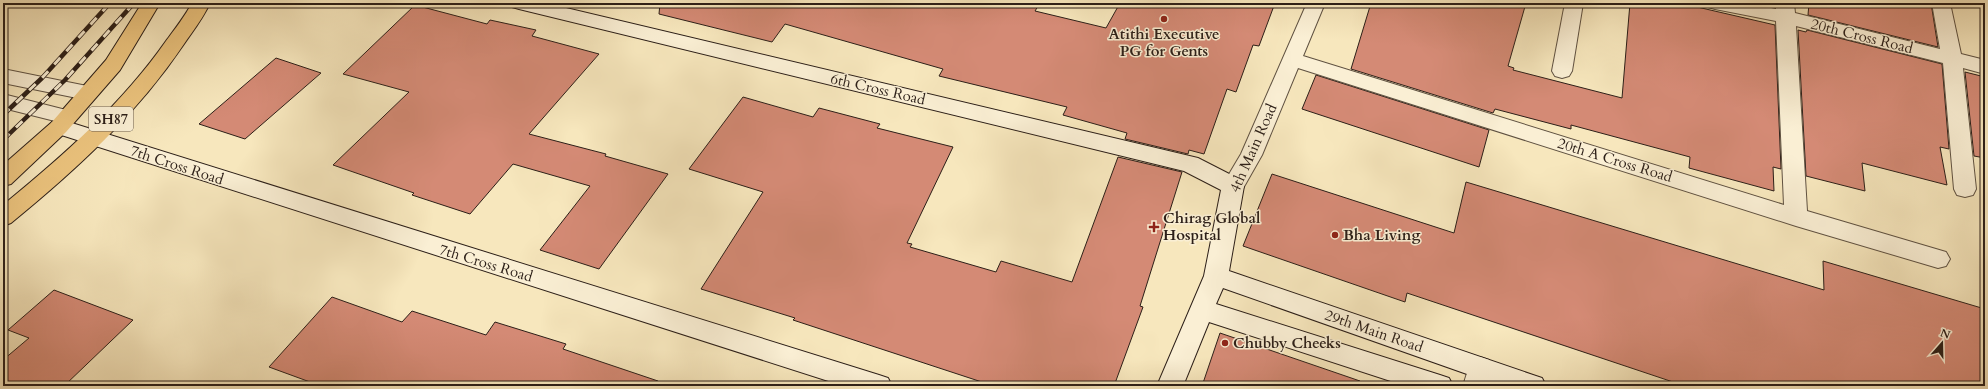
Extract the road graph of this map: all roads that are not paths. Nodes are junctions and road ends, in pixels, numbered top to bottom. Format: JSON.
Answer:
{"nodes":[{"id":1,"x":151,"y":3,"type":"edge"},
{"id":2,"x":201,"y":3,"type":"edge"},
{"id":3,"x":519,"y":3,"type":"edge"},
{"id":4,"x":1316,"y":3,"type":"edge"},
{"id":5,"x":1574,"y":3,"type":"edge"},
{"id":6,"x":1715,"y":3,"type":"edge"},
{"id":7,"x":1941,"y":3,"type":"edge"},
{"id":8,"x":1786,"y":10,"type":"edge"},
{"id":9,"x":1292,"y":59,"type":"junction"},
{"id":10,"x":1952,"y":59,"type":"junction"},
{"id":11,"x":1985,"y":67,"type":"edge"},
{"id":12,"x":1562,"y":71,"type":"dead end"},
{"id":13,"x":3,"y":76,"type":"edge"},
{"id":14,"x":87,"y":93,"type":"junction"},
{"id":15,"x":3,"y":101,"type":"edge"},
{"id":16,"x":63,"y":122,"type":"junction"},
{"id":17,"x":94,"y":138,"type":"junction"},
{"id":18,"x":3,"y":178,"type":"edge"},
{"id":19,"x":1233,"y":186,"type":"junction"},
{"id":20,"x":1965,"y":189,"type":"dead end"},
{"id":21,"x":3,"y":217,"type":"edge"},
{"id":22,"x":1796,"y":217,"type":"junction"},
{"id":23,"x":1938,"y":259,"type":"dead end"},
{"id":24,"x":1216,"y":276,"type":"junction"},
{"id":25,"x":1201,"y":309,"type":"junction"},
{"id":26,"x":1478,"y":377,"type":"edge"},
{"id":27,"x":879,"y":386,"type":"edge"},
{"id":28,"x":1170,"y":386,"type":"edge"},
{"id":29,"x":1440,"y":386,"type":"edge"},
{"id":30,"x":1533,"y":386,"type":"edge"}],
"edges":[{"from":1,"to":14,"type":"main road","number":"SH87"},
{"from":2,"to":17,"type":"main road","number":"SH87"},
{"from":3,"to":19,"type":"main road","name":"6th Cross Road"},
{"from":4,"to":9,"type":"main road","name":"4th Main Road"},
{"from":5,"to":12,"type":"main road"},
{"from":6,"to":8,"type":"main road","name":"20th Cross Road"},
{"from":7,"to":10,"type":"main road"},
{"from":8,"to":10,"type":"main road","name":"20th Cross Road"},
{"from":8,"to":22,"type":"main road"},
{"from":9,"to":19,"type":"main road","name":"4th Main Road"},
{"from":9,"to":22,"type":"main road","name":"20th A Cross Road"},
{"from":10,"to":11,"type":"main road","name":"20th Cross Road"},
{"from":10,"to":20,"type":"main road"},
{"from":13,"to":14,"type":"main road"},
{"from":14,"to":16,"type":"main road","number":"SH87"},
{"from":15,"to":16,"type":"main road","name":"7th Cross Road"},
{"from":16,"to":17,"type":"main road","name":"7th Cross Road"},
{"from":16,"to":18,"type":"main road","number":"SH87"},
{"from":17,"to":21,"type":"main road","number":"SH87"},
{"from":17,"to":27,"type":"main road","name":"7th Cross Road"},
{"from":19,"to":24,"type":"main road","name":"4th Main Road"},
{"from":22,"to":23,"type":"main road","name":"20th A Cross Road"},
{"from":24,"to":25,"type":"main road","name":"4th Main Road"},
{"from":24,"to":26,"type":"main road","name":"29th Main Road"},
{"from":25,"to":28,"type":"main road","name":"4th Main Road"},
{"from":25,"to":29,"type":"main road","name":"29th Main Road"},
{"from":26,"to":30,"type":"main road","name":"29th Main Road"}]}
